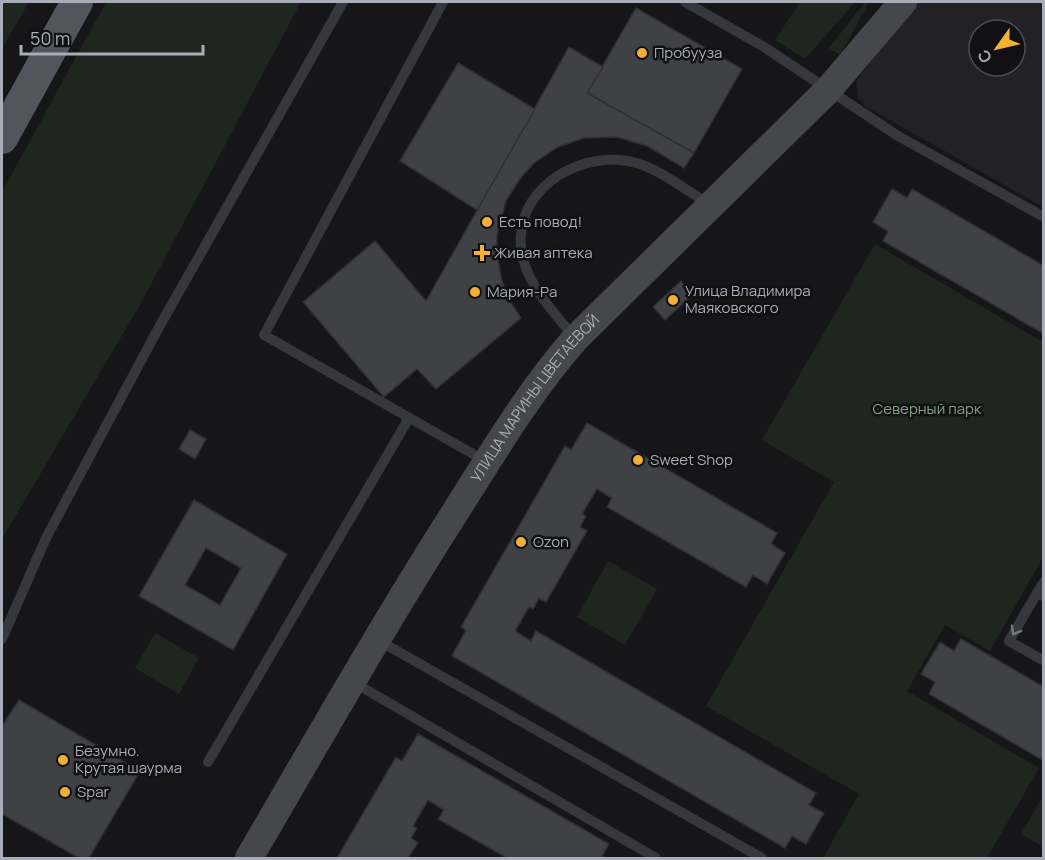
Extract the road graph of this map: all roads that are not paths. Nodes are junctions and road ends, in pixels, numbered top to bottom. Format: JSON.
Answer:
{"nodes":[{"id":1,"x":77,"y":2,"type":"edge"},
{"id":2,"x":343,"y":2,"type":"edge"},
{"id":3,"x":443,"y":2,"type":"edge"},
{"id":4,"x":685,"y":2,"type":"edge"},
{"id":5,"x":903,"y":2,"type":"edge"},
{"id":6,"x":828,"y":90,"type":"junction"},
{"id":7,"x":2,"y":138,"type":"edge"},
{"id":8,"x":712,"y":206,"type":"junction"},
{"id":9,"x":1044,"y":218,"type":"edge"},
{"id":10,"x":575,"y":339,"type":"junction"},
{"id":11,"x":410,"y":418,"type":"junction"},
{"id":12,"x":487,"y":462,"type":"junction"},
{"id":13,"x":1044,"y":582,"type":"edge"},
{"id":14,"x":1040,"y":595,"type":"edge"},
{"id":15,"x":2,"y":639,"type":"edge"},
{"id":16,"x":376,"y":639,"type":"junction"},
{"id":17,"x":1044,"y":661,"type":"edge"},
{"id":18,"x":352,"y":681,"type":"junction"},
{"id":19,"x":208,"y":762,"type":"dead end"},
{"id":20,"x":249,"y":858,"type":"edge"},
{"id":21,"x":653,"y":858,"type":"edge"},
{"id":22,"x":762,"y":858,"type":"edge"}],
"edges":[{"from":1,"to":7,"type":"main road"},
{"from":2,"to":15,"type":"lane"},
{"from":3,"to":11,"type":"lane"},
{"from":4,"to":6,"type":"lane"},
{"from":5,"to":6,"type":"street","name":"УЛИЦА МАРИНЫ ЦВЕТАЕВОЙ"},
{"from":6,"to":8,"type":"street","name":"УЛИЦА МАРИНЫ ЦВЕТАЕВОЙ"},
{"from":6,"to":9,"type":"lane"},
{"from":8,"to":10,"type":"street","name":"УЛИЦА МАРИНЫ ЦВЕТАЕВОЙ"},
{"from":8,"to":10,"type":"lane"},
{"from":10,"to":12,"type":"street","name":"УЛИЦА МАРИНЫ ЦВЕТАЕВОЙ"},
{"from":11,"to":12,"type":"lane"},
{"from":11,"to":19,"type":"lane"},
{"from":12,"to":16,"type":"street","name":"УЛИЦА МАРИНЫ ЦВЕТАЕВОЙ"},
{"from":13,"to":14,"type":"lane"},
{"from":14,"to":17,"type":"lane","one_way":true},
{"from":16,"to":18,"type":"street","name":"УЛИЦА МАРИНЫ ЦВЕТАЕВОЙ"},
{"from":16,"to":22,"type":"lane"},
{"from":18,"to":20,"type":"street","name":"УЛИЦА МАРИНЫ ЦВЕТАЕВОЙ"},
{"from":18,"to":21,"type":"lane"}]}
